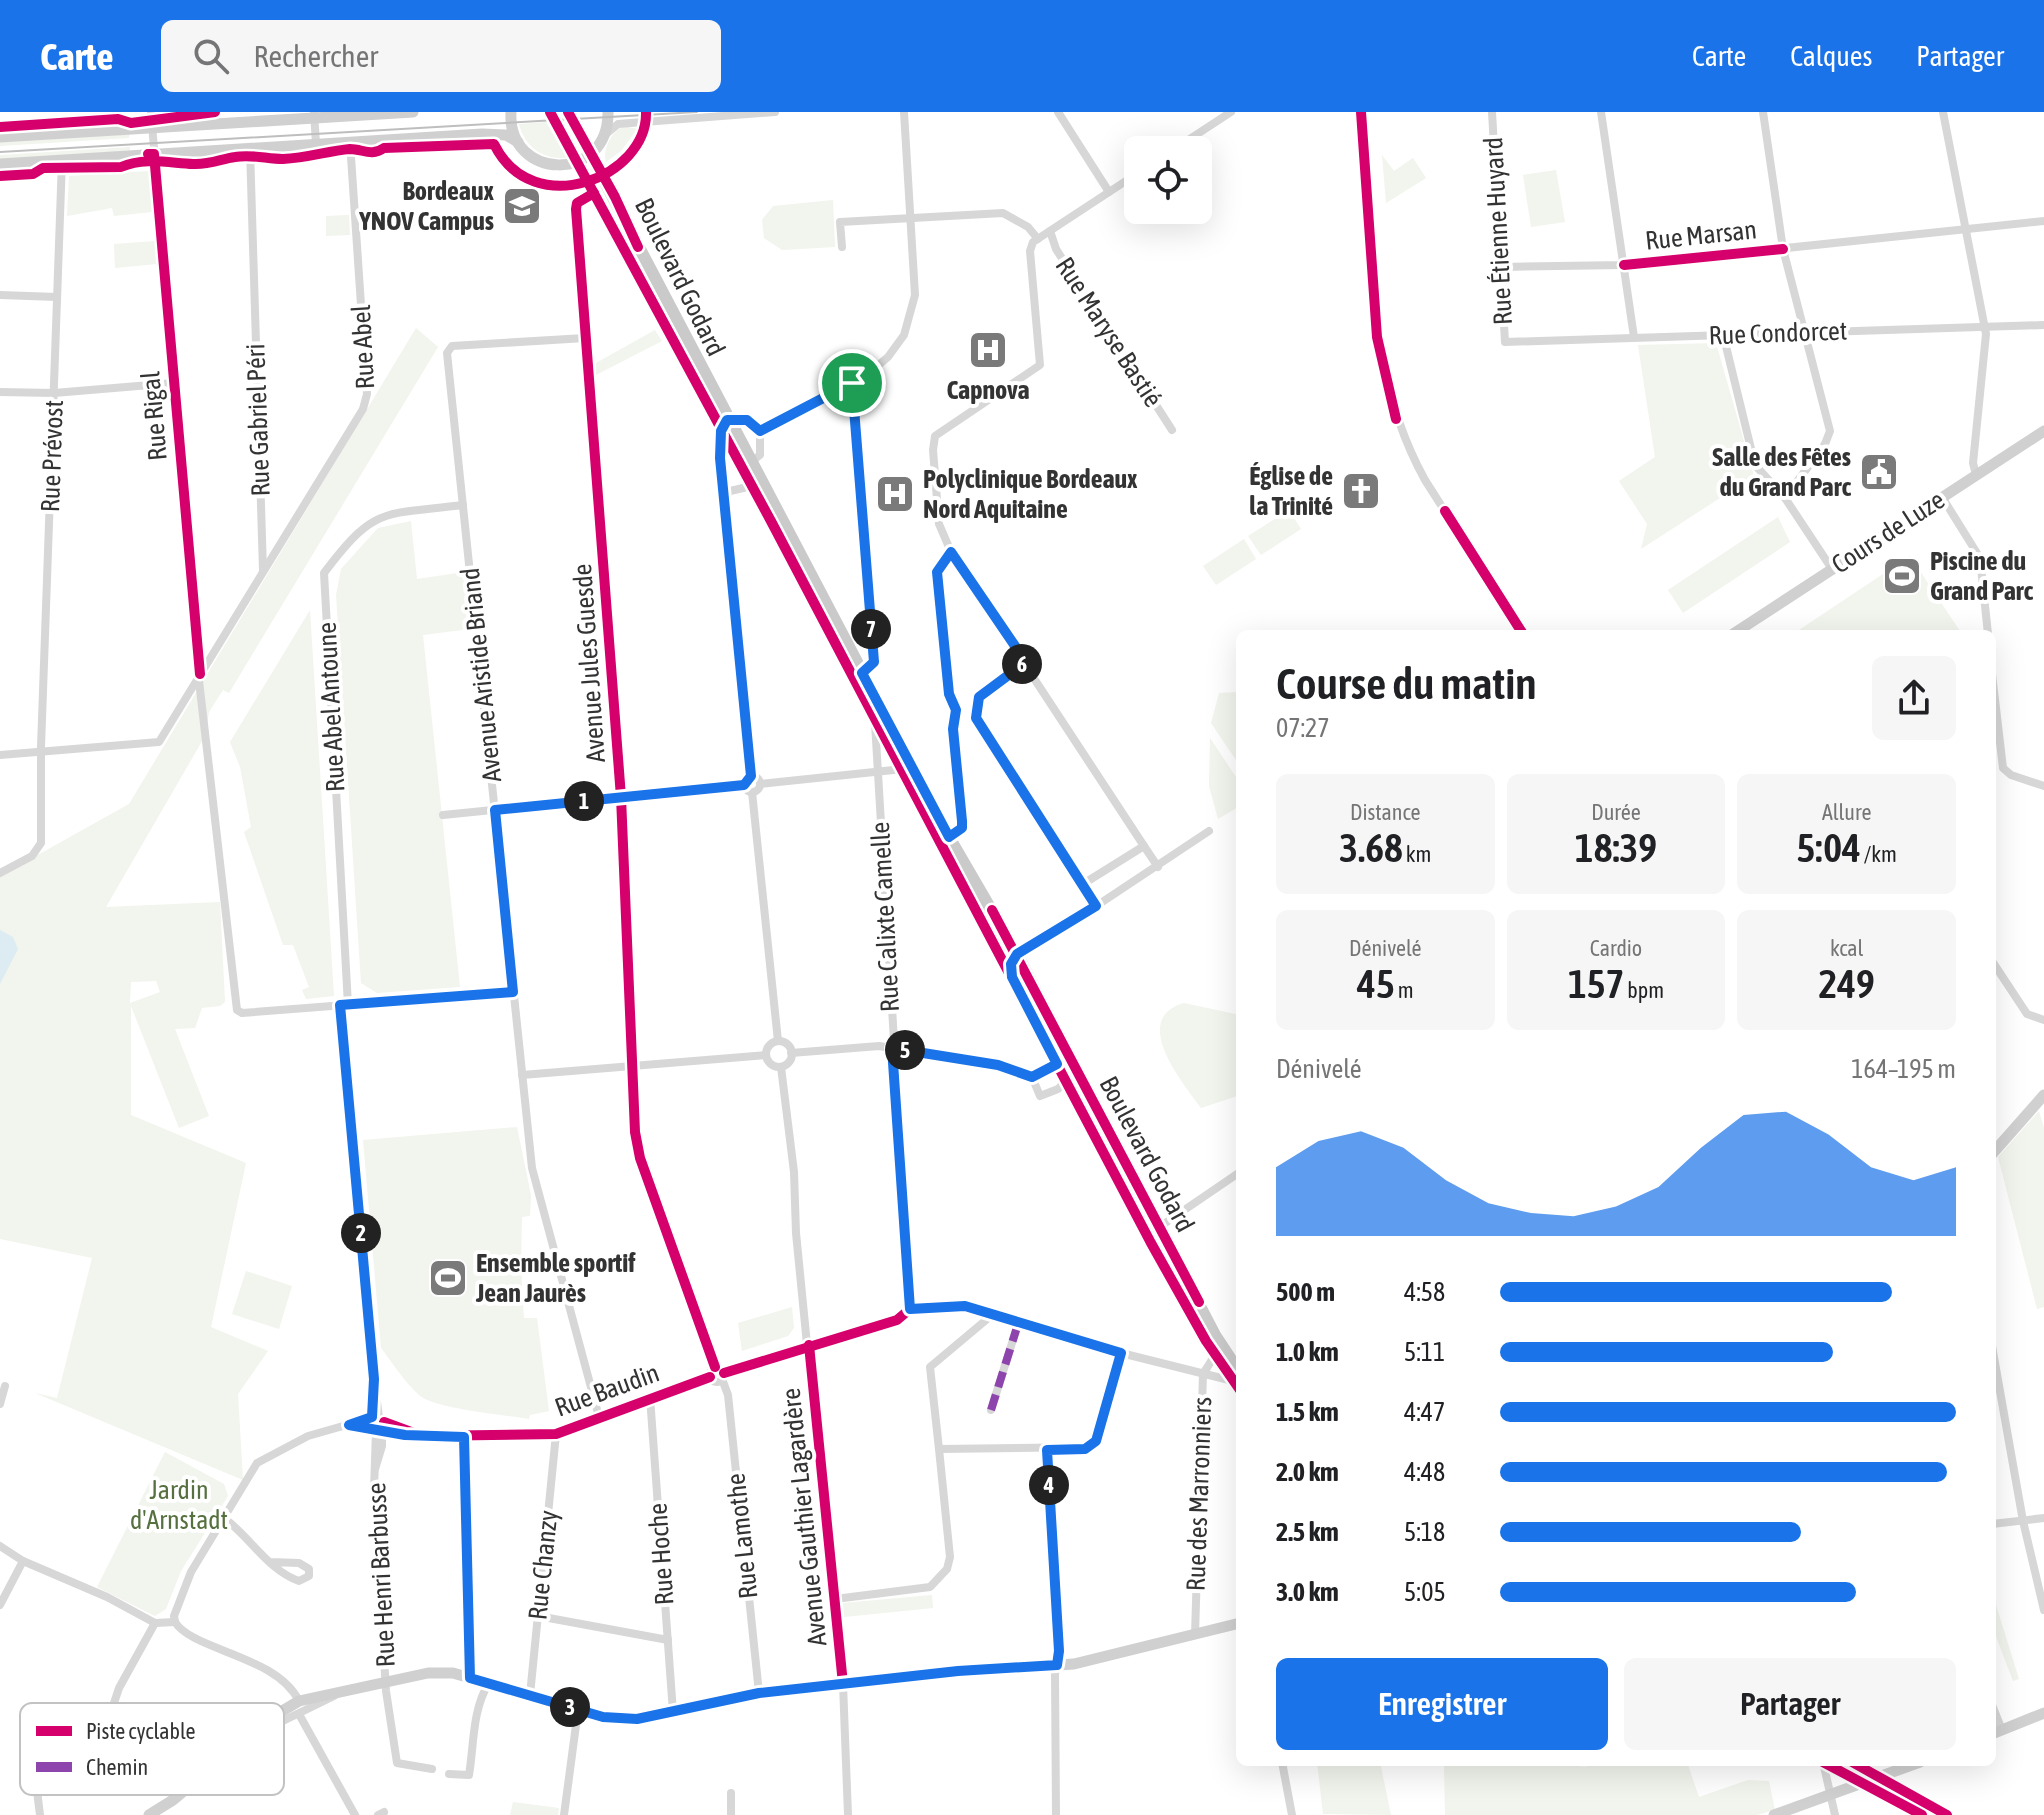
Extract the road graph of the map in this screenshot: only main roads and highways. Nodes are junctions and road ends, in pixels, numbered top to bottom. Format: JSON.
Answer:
{"nodes":[{"id":1,"x":550,"y":112,"type":"edge"},
{"id":2,"x":568,"y":112,"type":"edge"},
{"id":3,"x":724,"y":426,"type":"junction"},
{"id":4,"x":1236,"y":1377,"type":"edge"},
{"id":5,"x":1236,"y":1379,"type":"edge"},
{"id":6,"x":1830,"y":1766,"type":"edge"},
{"id":7,"x":1859,"y":1766,"type":"edge"},
{"id":8,"x":1922,"y":1815,"type":"edge"},
{"id":9,"x":1947,"y":1815,"type":"edge"}],
"edges":[{"from":1,"to":3,"type":"main road","name":"Boulevard Godard"},
{"from":2,"to":3,"type":"main road","name":"Boulevard Godard"},
{"from":3,"to":4,"type":"main road","name":"Boulevard Godard"},
{"from":3,"to":5,"type":"main road","name":"Boulevard Godard"},
{"from":6,"to":8,"type":"main road"},
{"from":7,"to":9,"type":"main road"}]}
